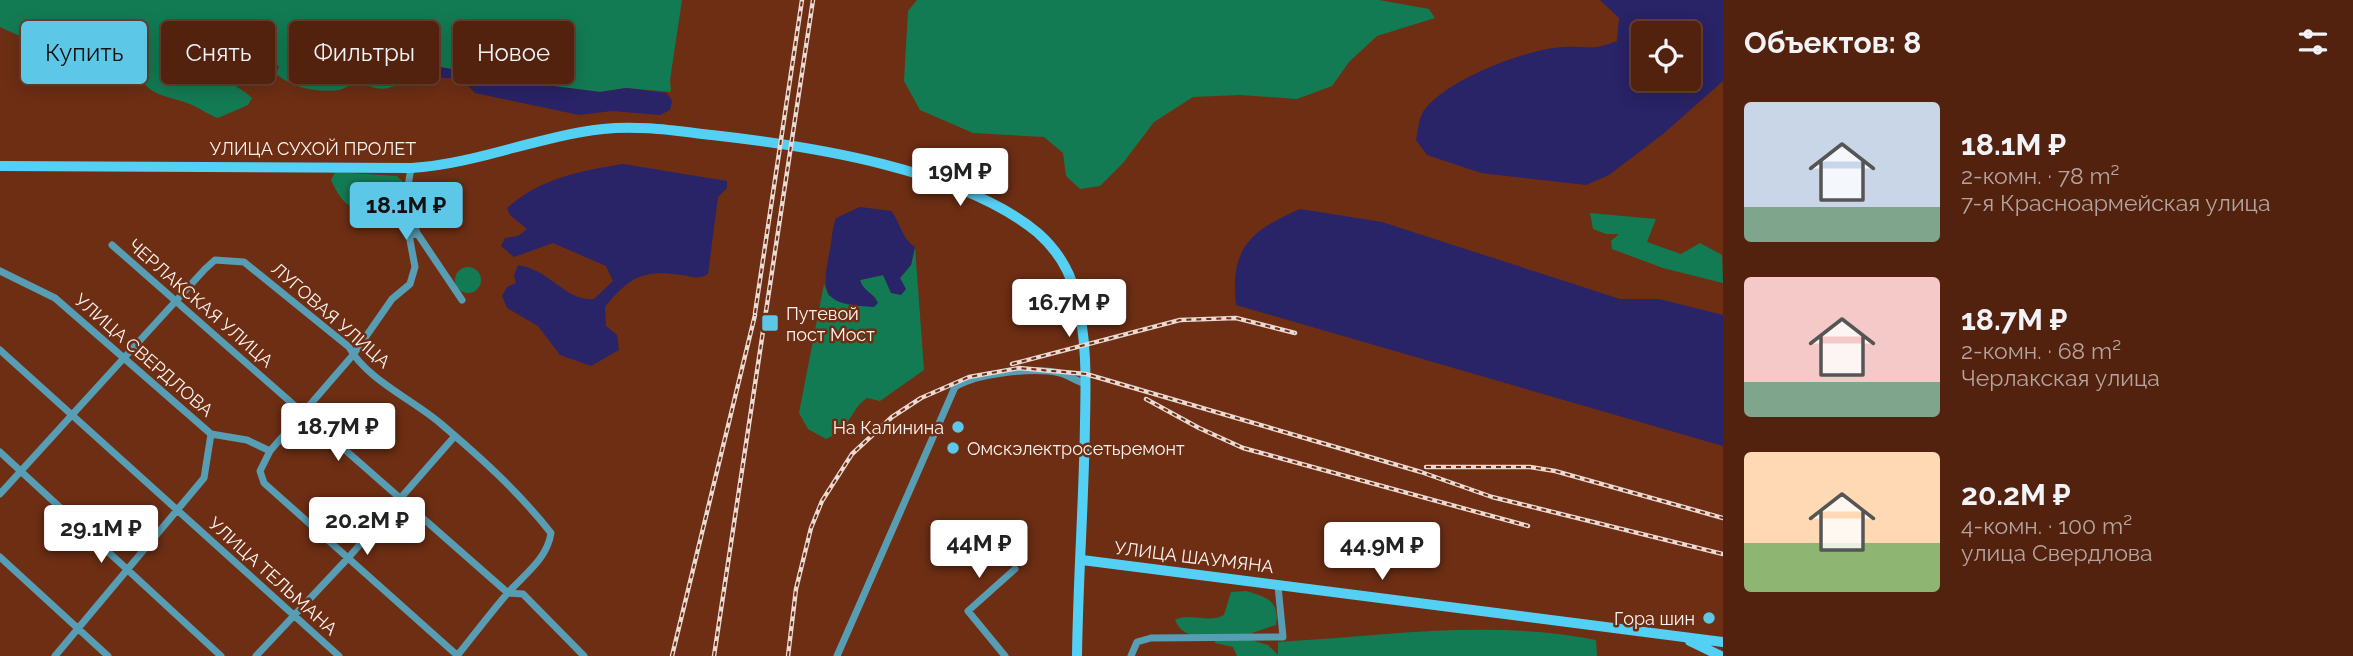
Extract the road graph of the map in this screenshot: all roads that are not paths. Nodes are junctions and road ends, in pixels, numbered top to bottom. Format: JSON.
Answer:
{"nodes":[{"id":1,"x":0,"y":166,"type":"edge"},
{"id":2,"x":411,"y":168,"type":"junction"},
{"id":3,"x":413,"y":234,"type":"junction"},
{"id":4,"x":112,"y":245,"type":"dead end"},
{"id":5,"x":0,"y":271,"type":"edge"},
{"id":6,"x":462,"y":300,"type":"dead end"},
{"id":7,"x":174,"y":302,"type":"junction"},
{"id":8,"x":0,"y":350,"type":"edge"},
{"id":9,"x":354,"y":355,"type":"junction"},
{"id":10,"x":121,"y":358,"type":"junction"},
{"id":11,"x":1086,"y":384,"type":"junction"},
{"id":12,"x":302,"y":413,"type":"junction"},
{"id":13,"x":71,"y":415,"type":"junction"},
{"id":14,"x":212,"y":434,"type":"junction"},
{"id":15,"x":454,"y":437,"type":"junction"},
{"id":16,"x":270,"y":451,"type":"junction"},
{"id":17,"x":0,"y":452,"type":"edge"},
{"id":18,"x":20,"y":471,"type":"junction"},
{"id":19,"x":0,"y":494,"type":"edge"},
{"id":20,"x":399,"y":499,"type":"junction"},
{"id":21,"x":176,"y":511,"type":"junction"},
{"id":22,"x":0,"y":557,"type":"edge"},
{"id":23,"x":349,"y":557,"type":"junction"},
{"id":24,"x":1082,"y":560,"type":"junction"},
{"id":25,"x":1014,"y":569,"type":"dead end"},
{"id":26,"x":127,"y":570,"type":"junction"},
{"id":27,"x":1278,"y":586,"type":"junction"},
{"id":28,"x":508,"y":593,"type":"junction"},
{"id":29,"x":293,"y":613,"type":"junction"},
{"id":30,"x":78,"y":628,"type":"junction"},
{"id":31,"x":1677,"y":636,"type":"junction"},
{"id":32,"x":1723,"y":644,"type":"edge"},
{"id":33,"x":55,"y":656,"type":"edge"},
{"id":34,"x":108,"y":656,"type":"edge"},
{"id":35,"x":220,"y":656,"type":"edge"},
{"id":36,"x":256,"y":656,"type":"edge"},
{"id":37,"x":339,"y":656,"type":"edge"},
{"id":38,"x":457,"y":656,"type":"edge"},
{"id":39,"x":584,"y":656,"type":"edge"},
{"id":40,"x":837,"y":656,"type":"edge"},
{"id":41,"x":1005,"y":656,"type":"edge"},
{"id":42,"x":1077,"y":656,"type":"edge"},
{"id":43,"x":1130,"y":656,"type":"edge"},
{"id":44,"x":1721,"y":656,"type":"edge"}],
"edges":[{"from":1,"to":2,"type":"main road","name":"УЛИЦА СУХОЙ ПРОЛЕТ"},
{"from":2,"to":3,"type":"street"},
{"from":2,"to":11,"type":"main road","name":"УЛИЦА СУХОЙ ПРОЛЕТ"},
{"from":3,"to":6,"type":"street"},
{"from":3,"to":9,"type":"street"},
{"from":4,"to":7,"type":"street","name":"ЧЕРЛАКСКАЯ УЛИЦА"},
{"from":5,"to":10,"type":"street","name":"УЛИЦА СВЕРДЛОВА"},
{"from":7,"to":9,"type":"street","name":"ЛУГОВАЯ УЛИЦА"},
{"from":7,"to":10,"type":"street"},
{"from":7,"to":12,"type":"street","name":"ЧЕРЛАКСКАЯ УЛИЦА"},
{"from":8,"to":13,"type":"street","name":"УЛИЦА ТЕЛЬМАНА"},
{"from":9,"to":12,"type":"street"},
{"from":9,"to":15,"type":"street","name":"ЛУГОВАЯ УЛИЦА"},
{"from":10,"to":13,"type":"street"},
{"from":10,"to":14,"type":"street","name":"УЛИЦА СВЕРДЛОВА"},
{"from":11,"to":24,"type":"main road","name":"УЛИЦА СУХОЙ ПРОЛЕТ"},
{"from":11,"to":40,"type":"street"},
{"from":12,"to":16,"type":"street"},
{"from":12,"to":20,"type":"street","name":"ЧЕРЛАКСКАЯ УЛИЦА"},
{"from":13,"to":18,"type":"street"},
{"from":13,"to":21,"type":"street","name":"УЛИЦА ТЕЛЬМАНА"},
{"from":14,"to":16,"type":"street","name":"УЛИЦА СВЕРДЛОВА"},
{"from":14,"to":21,"type":"street"},
{"from":15,"to":20,"type":"street"},
{"from":15,"to":28,"type":"street","name":"ЛУГОВАЯ УЛИЦА"},
{"from":16,"to":23,"type":"street"},
{"from":17,"to":18,"type":"street"},
{"from":18,"to":19,"type":"street"},
{"from":18,"to":26,"type":"street"},
{"from":20,"to":23,"type":"street"},
{"from":20,"to":28,"type":"street","name":"ЧЕРЛАКСКАЯ УЛИЦА"},
{"from":21,"to":26,"type":"street"},
{"from":21,"to":29,"type":"street","name":"УЛИЦА ТЕЛЬМАНА"},
{"from":22,"to":30,"type":"street"},
{"from":23,"to":29,"type":"street"},
{"from":23,"to":38,"type":"street"},
{"from":24,"to":27,"type":"main road","name":"УЛИЦА ШАУМЯНА"},
{"from":24,"to":42,"type":"main road","name":"УЛИЦА СУХОЙ ПРОЛЕТ"},
{"from":25,"to":41,"type":"street"},
{"from":26,"to":30,"type":"street"},
{"from":26,"to":35,"type":"street"},
{"from":27,"to":31,"type":"main road","name":"УЛИЦА ШАУМЯНА"},
{"from":27,"to":43,"type":"street"},
{"from":28,"to":38,"type":"street"},
{"from":28,"to":39,"type":"street","name":"ЧЕРЛАКСКАЯ УЛИЦА"},
{"from":29,"to":36,"type":"street"},
{"from":29,"to":37,"type":"street","name":"УЛИЦА ТЕЛЬМАНА"},
{"from":30,"to":33,"type":"street"},
{"from":30,"to":34,"type":"street"},
{"from":31,"to":32,"type":"main road","name":"УЛИЦА ШАУМЯНА"},
{"from":31,"to":44,"type":"main road","name":"УЛИЦА ШАУМЯНА"},
{"from":32,"to":44,"type":"main road"}]}
